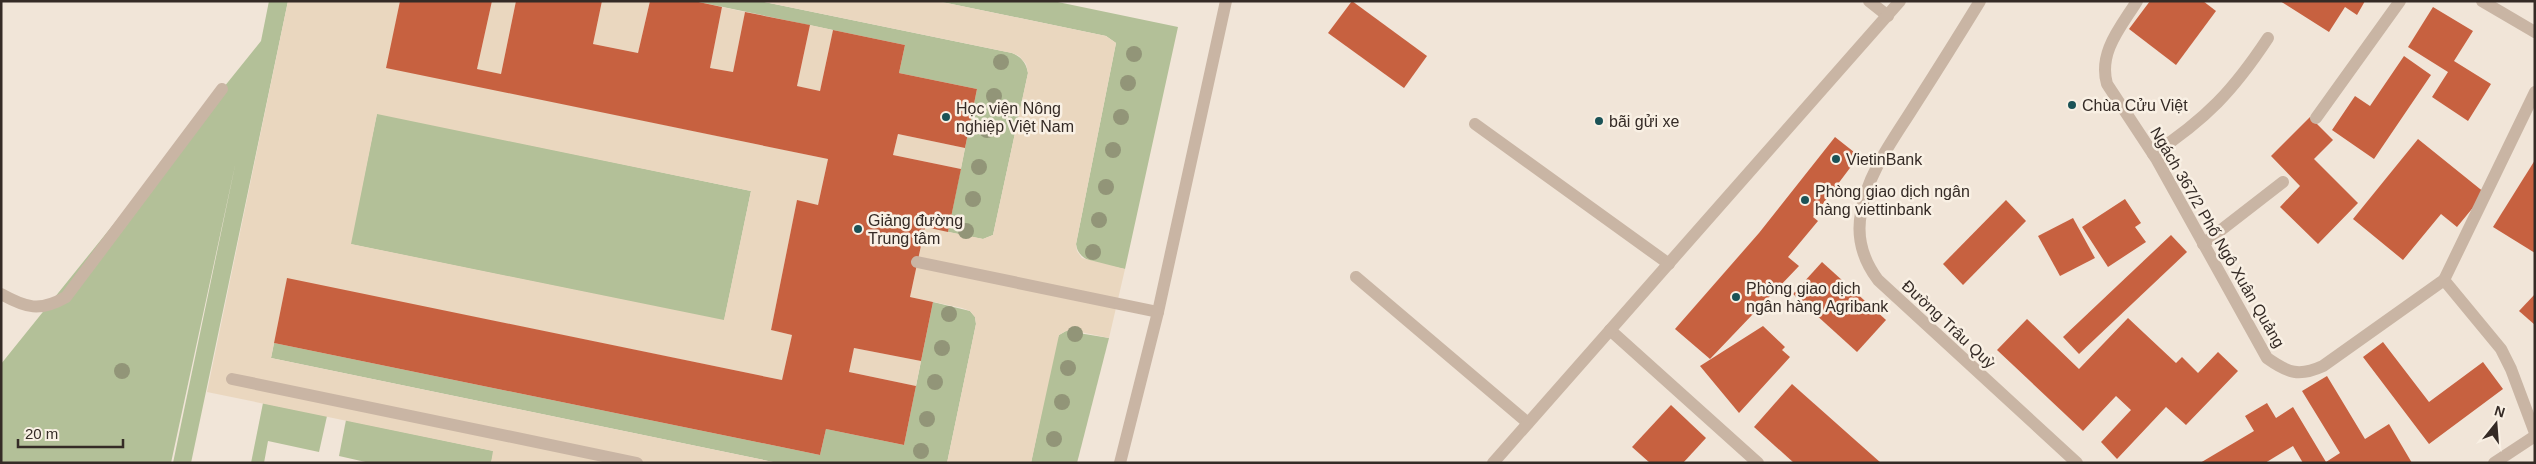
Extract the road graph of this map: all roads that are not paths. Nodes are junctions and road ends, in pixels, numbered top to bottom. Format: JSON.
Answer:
{"nodes":[{"id":1,"x":1226,"y":1,"type":"edge"},
{"id":2,"x":1869,"y":1,"type":"edge"},
{"id":3,"x":1900,"y":1,"type":"edge"},
{"id":4,"x":1980,"y":1,"type":"edge"},
{"id":5,"x":2137,"y":1,"type":"edge"},
{"id":6,"x":2400,"y":1,"type":"edge"},
{"id":7,"x":2482,"y":1,"type":"edge"},
{"id":8,"x":1888,"y":16,"type":"junction"},
{"id":9,"x":2534,"y":30,"type":"edge"},
{"id":10,"x":2268,"y":38,"type":"dead end"},
{"id":11,"x":222,"y":89,"type":"dead end"},
{"id":12,"x":2535,"y":92,"type":"edge"},
{"id":13,"x":2316,"y":118,"type":"dead end"},
{"id":14,"x":1475,"y":124,"type":"dead end"},
{"id":15,"x":2153,"y":154,"type":"junction"},
{"id":16,"x":2283,"y":182,"type":"dead end"},
{"id":17,"x":2203,"y":244,"type":"junction"},
{"id":18,"x":917,"y":262,"type":"dead end"},
{"id":19,"x":1669,"y":264,"type":"junction"},
{"id":20,"x":1356,"y":277,"type":"dead end"},
{"id":21,"x":2444,"y":280,"type":"junction"},
{"id":22,"x":1,"y":294,"type":"edge"},
{"id":23,"x":1158,"y":312,"type":"junction"},
{"id":24,"x":1610,"y":330,"type":"junction"},
{"id":25,"x":232,"y":379,"type":"dead end"},
{"id":26,"x":1528,"y":423,"type":"junction"},
{"id":27,"x":2535,"y":434,"type":"edge"},
{"id":28,"x":637,"y":463,"type":"edge"},
{"id":29,"x":1120,"y":463,"type":"edge"},
{"id":30,"x":1493,"y":463,"type":"edge"},
{"id":31,"x":1758,"y":463,"type":"edge"},
{"id":32,"x":2077,"y":463,"type":"edge"},
{"id":33,"x":2494,"y":463,"type":"edge"}],
"edges":[{"from":1,"to":23,"type":"street"},
{"from":2,"to":8,"type":"street"},
{"from":3,"to":8,"type":"street"},
{"from":4,"to":32,"type":"street","name":"Đường Trâu Quỳ"},
{"from":5,"to":15,"type":"street","name":"Ngách 367/2 Phố Ngô Xuân Quảng"},
{"from":6,"to":13,"type":"street"},
{"from":7,"to":9,"type":"street"},
{"from":8,"to":19,"type":"street"},
{"from":10,"to":15,"type":"street"},
{"from":11,"to":22,"type":"street"},
{"from":12,"to":21,"type":"street"},
{"from":14,"to":19,"type":"street"},
{"from":15,"to":17,"type":"street","name":"Ngách 367/2 Phố Ngô Xuân Quảng"},
{"from":16,"to":17,"type":"street"},
{"from":17,"to":21,"type":"street","name":"Ngách 367/2 Phố Ngô Xuân Quảng"},
{"from":18,"to":23,"type":"street"},
{"from":19,"to":24,"type":"street"},
{"from":20,"to":26,"type":"street"},
{"from":21,"to":27,"type":"street"},
{"from":23,"to":29,"type":"street"},
{"from":24,"to":26,"type":"street"},
{"from":24,"to":31,"type":"street"},
{"from":25,"to":28,"type":"street"},
{"from":26,"to":30,"type":"street"},
{"from":27,"to":33,"type":"street"}]}
